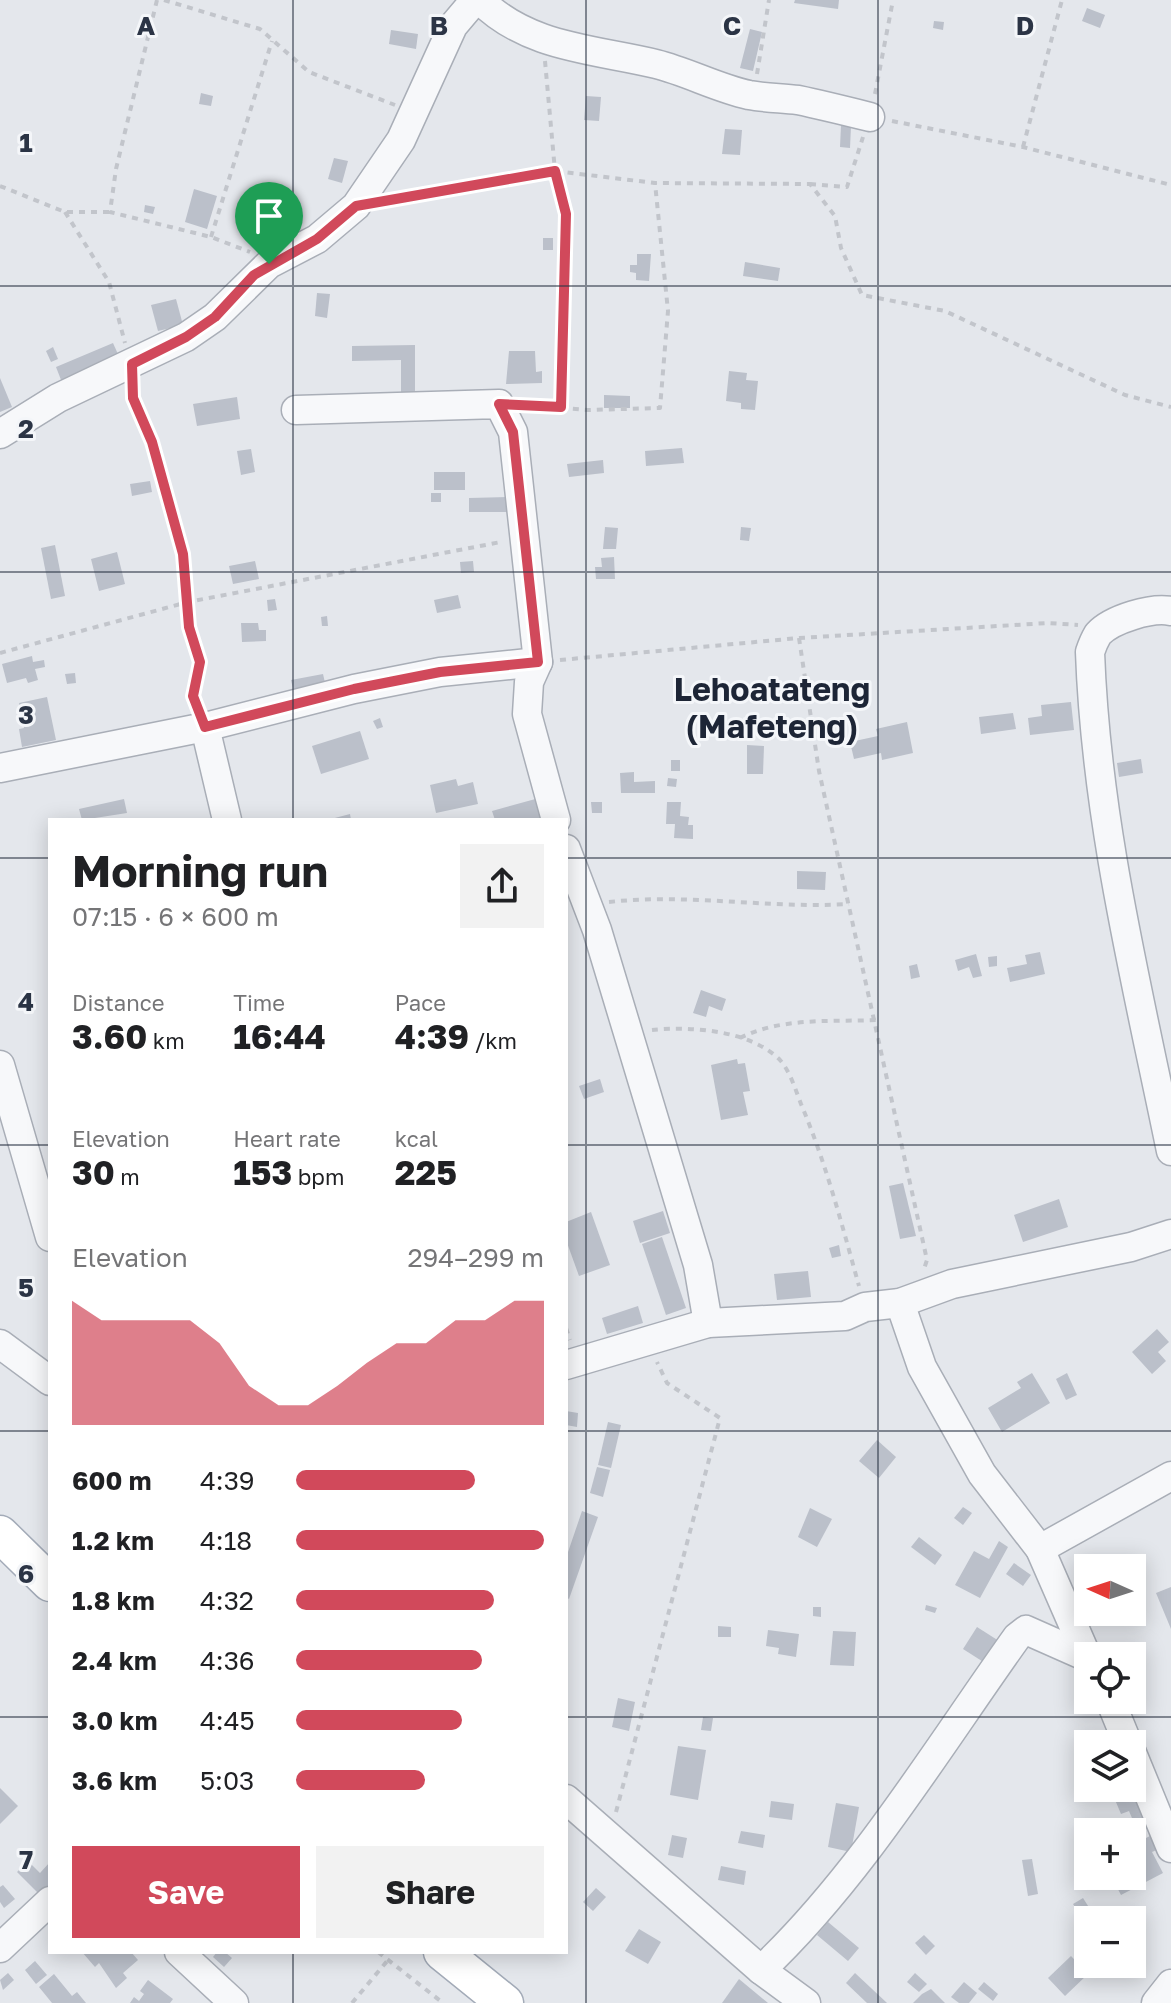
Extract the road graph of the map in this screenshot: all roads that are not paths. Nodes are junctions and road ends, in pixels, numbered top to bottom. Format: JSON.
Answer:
{"nodes":[{"id":1,"x":478,"y":0,"type":"edge"},
{"id":2,"x":870,"y":117,"type":"road end"},
{"id":3,"x":296,"y":410,"type":"dead end"},
{"id":4,"x":0,"y":434,"type":"edge"},
{"id":5,"x":1171,"y":611,"type":"edge"},
{"id":6,"x":538,"y":662,"type":"junction"},
{"id":7,"x":205,"y":727,"type":"junction"},
{"id":8,"x":0,"y":768,"type":"edge"},
{"id":9,"x":227,"y":818,"type":"edge"},
{"id":10,"x":555,"y":818,"type":"edge"},
{"id":11,"x":568,"y":854,"type":"edge"},
{"id":12,"x":0,"y":1065,"type":"edge"},
{"id":13,"x":1171,"y":1151,"type":"edge"},
{"id":14,"x":48,"y":1230,"type":"edge"},
{"id":15,"x":1171,"y":1234,"type":"edge"},
{"id":16,"x":909,"y":1300,"type":"junction"},
{"id":17,"x":708,"y":1323,"type":"junction"},
{"id":18,"x":0,"y":1344,"type":"edge"},
{"id":19,"x":568,"y":1364,"type":"edge"},
{"id":20,"x":48,"y":1380,"type":"edge"},
{"id":21,"x":1171,"y":1476,"type":"edge"},
{"id":22,"x":0,"y":1534,"type":"edge"},
{"id":23,"x":1040,"y":1549,"type":"junction"},
{"id":24,"x":48,"y":1581,"type":"edge"},
{"id":25,"x":1081,"y":1642,"type":"edge"},
{"id":26,"x":1074,"y":1652,"type":"edge"},
{"id":27,"x":1146,"y":1787,"type":"edge"},
{"id":28,"x":568,"y":1801,"type":"edge"},
{"id":29,"x":1171,"y":1848,"type":"edge"},
{"id":30,"x":48,"y":1903,"type":"edge"},
{"id":31,"x":0,"y":1948,"type":"edge"},
{"id":32,"x":181,"y":1954,"type":"edge"},
{"id":33,"x":444,"y":1954,"type":"edge"},
{"id":34,"x":761,"y":1970,"type":"junction"},
{"id":35,"x":1171,"y":1984,"type":"edge"},
{"id":36,"x":234,"y":2003,"type":"edge"},
{"id":37,"x":505,"y":2003,"type":"edge"},
{"id":38,"x":806,"y":2003,"type":"edge"},
{"id":39,"x":1156,"y":2003,"type":"edge"}],
"edges":[{"from":1,"to":2,"type":"street"},
{"from":1,"to":4,"type":"street"},
{"from":3,"to":6,"type":"street"},
{"from":5,"to":13,"type":"street"},
{"from":6,"to":7,"type":"street"},
{"from":6,"to":10,"type":"street"},
{"from":7,"to":8,"type":"street"},
{"from":7,"to":9,"type":"street"},
{"from":11,"to":17,"type":"street"},
{"from":12,"to":14,"type":"street"},
{"from":15,"to":16,"type":"street"},
{"from":16,"to":17,"type":"street"},
{"from":16,"to":23,"type":"street"},
{"from":17,"to":19,"type":"street"},
{"from":18,"to":20,"type":"street"},
{"from":21,"to":23,"type":"street"},
{"from":22,"to":24,"type":"main road"},
{"from":23,"to":25,"type":"street"},
{"from":26,"to":34,"type":"street"},
{"from":27,"to":29,"type":"street"},
{"from":28,"to":34,"type":"street"},
{"from":30,"to":31,"type":"street"},
{"from":32,"to":36,"type":"street"},
{"from":33,"to":37,"type":"main road"},
{"from":34,"to":38,"type":"street"},
{"from":35,"to":39,"type":"street"}]}
